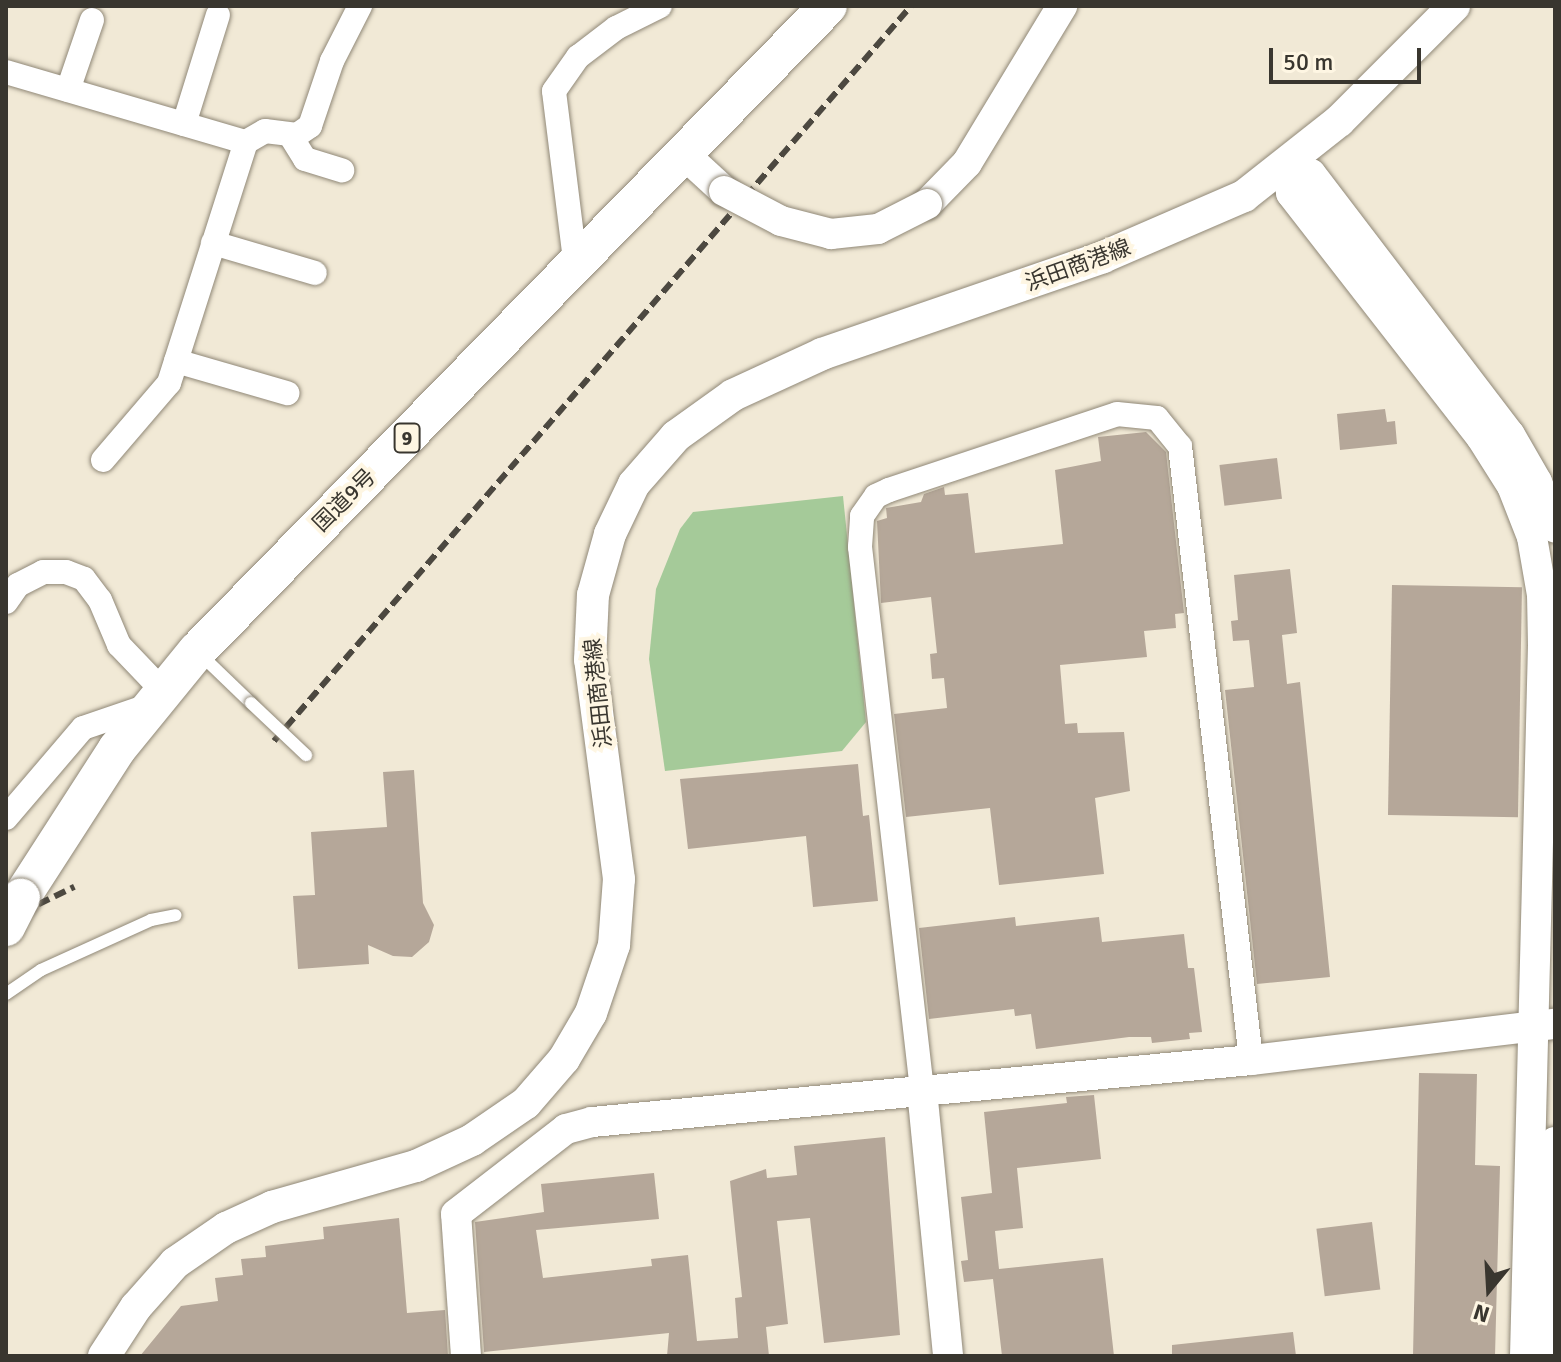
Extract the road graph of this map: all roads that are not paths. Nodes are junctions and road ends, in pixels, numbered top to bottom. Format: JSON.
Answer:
{"nodes":[{"id":1,"x":360,"y":6,"type":"edge"},
{"id":2,"x":660,"y":6,"type":"edge"},
{"id":3,"x":828,"y":6,"type":"edge"},
{"id":4,"x":1062,"y":6,"type":"edge"},
{"id":5,"x":1454,"y":6,"type":"edge"},
{"id":6,"x":218,"y":15,"type":"dead end"},
{"id":7,"x":92,"y":20,"type":"dead end"},
{"id":8,"x":6,"y":72,"type":"edge"},
{"id":9,"x":68,"y":90,"type":"junction"},
{"id":10,"x":184,"y":124,"type":"junction"},
{"id":11,"x":290,"y":135,"type":"junction"},
{"id":12,"x":246,"y":142,"type":"junction"},
{"id":13,"x":686,"y":156,"type":"junction"},
{"id":14,"x":1288,"y":166,"type":"junction"},
{"id":15,"x":342,"y":170,"type":"dead end"},
{"id":16,"x":213,"y":243,"type":"junction"},
{"id":17,"x":576,"y":268,"type":"junction"},
{"id":18,"x":315,"y":273,"type":"dead end"},
{"id":19,"x":176,"y":361,"type":"junction"},
{"id":20,"x":287,"y":393,"type":"dead end"},
{"id":21,"x":103,"y":460,"type":"dead end"},
{"id":22,"x":1547,"y":532,"type":"edge"},
{"id":23,"x":6,"y":602,"type":"edge"},
{"id":24,"x":197,"y":651,"type":"junction"},
{"id":25,"x":158,"y":698,"type":"junction"},
{"id":26,"x":306,"y":755,"type":"dead end"},
{"id":27,"x":6,"y":818,"type":"edge"},
{"id":28,"x":13,"y":912,"type":"edge"},
{"id":29,"x":176,"y":915,"type":"dead end"},
{"id":30,"x":6,"y":994,"type":"edge"},
{"id":31,"x":1544,"y":1025,"type":"edge"},
{"id":32,"x":1251,"y":1060,"type":"junction"},
{"id":33,"x":922,"y":1090,"type":"junction"},
{"id":34,"x":1555,"y":1142,"type":"edge"},
{"id":35,"x":104,"y":1356,"type":"edge"},
{"id":36,"x":466,"y":1356,"type":"edge"},
{"id":37,"x":948,"y":1356,"type":"edge"},
{"id":38,"x":1525,"y":1356,"type":"edge"},
{"id":39,"x":1550,"y":1356,"type":"edge"}],
"edges":[{"from":1,"to":11,"type":"street"},
{"from":2,"to":17,"type":"street"},
{"from":3,"to":13,"type":"highway","name":"国道9号","number":"9"},
{"from":4,"to":13,"type":"street","bridge":true},
{"from":5,"to":14,"type":"main road","name":"浜田商港線"},
{"from":6,"to":10,"type":"street"},
{"from":7,"to":9,"type":"street"},
{"from":8,"to":9,"type":"street"},
{"from":9,"to":10,"type":"street"},
{"from":10,"to":12,"type":"street"},
{"from":11,"to":12,"type":"street"},
{"from":11,"to":15,"type":"street"},
{"from":12,"to":16,"type":"street"},
{"from":13,"to":17,"type":"highway","name":"国道9号","number":"9"},
{"from":14,"to":22,"type":"street"},
{"from":14,"to":35,"type":"main road","name":"浜田商港線"},
{"from":16,"to":18,"type":"street"},
{"from":16,"to":19,"type":"street"},
{"from":17,"to":24,"type":"highway","name":"国道9号","number":"9"},
{"from":19,"to":20,"type":"street"},
{"from":19,"to":21,"type":"street"},
{"from":22,"to":31,"type":"street"},
{"from":23,"to":25,"type":"street"},
{"from":24,"to":25,"type":"highway","name":"国道9号","number":"9"},
{"from":24,"to":26,"type":"lane","bridge":true},
{"from":25,"to":27,"type":"street"},
{"from":25,"to":28,"type":"highway","name":"国道9号","number":"9"},
{"from":29,"to":30,"type":"lane"},
{"from":31,"to":32,"type":"street"},
{"from":31,"to":38,"type":"street"},
{"from":32,"to":33,"type":"street"},
{"from":32,"to":33,"type":"street"},
{"from":33,"to":36,"type":"street"},
{"from":33,"to":37,"type":"street"},
{"from":34,"to":39,"type":"street"}]}
